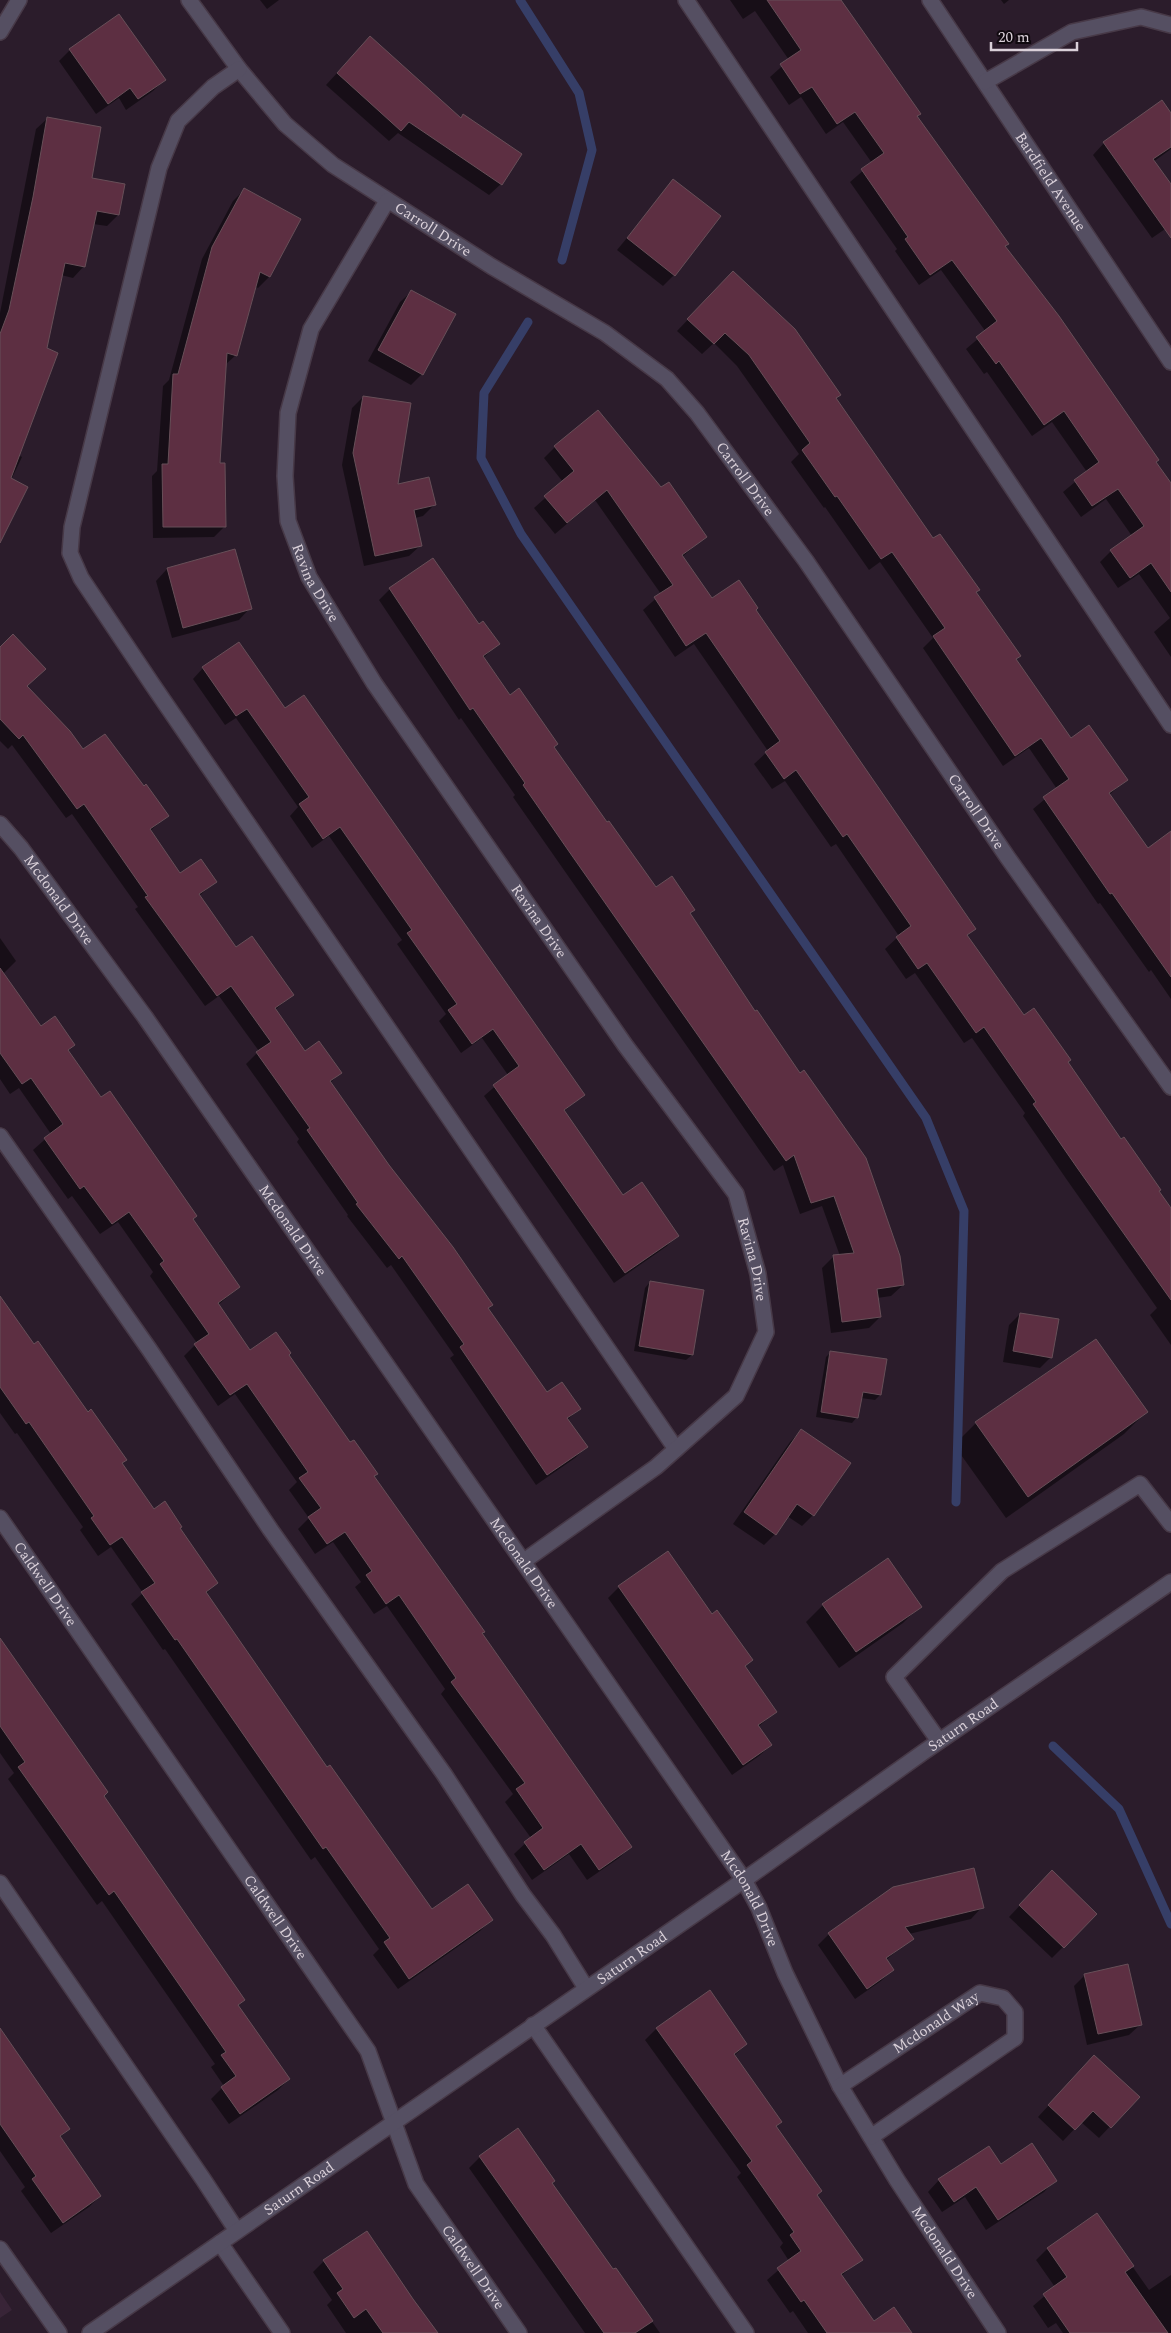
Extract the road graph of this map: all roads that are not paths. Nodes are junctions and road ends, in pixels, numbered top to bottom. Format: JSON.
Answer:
{"nodes":[{"id":1,"x":19,"y":0,"type":"edge"},
{"id":2,"x":190,"y":0,"type":"edge"},
{"id":3,"x":686,"y":0,"type":"edge"},
{"id":4,"x":930,"y":0,"type":"edge"},
{"id":5,"x":1171,"y":25,"type":"edge"},
{"id":6,"x":0,"y":32,"type":"edge"},
{"id":7,"x":239,"y":69,"type":"junction"},
{"id":8,"x":985,"y":82,"type":"junction"},
{"id":9,"x":387,"y":201,"type":"junction"},
{"id":10,"x":1171,"y":362,"type":"edge"},
{"id":11,"x":1171,"y":725,"type":"edge"},
{"id":12,"x":0,"y":824,"type":"edge"},
{"id":13,"x":1171,"y":1087,"type":"edge"},
{"id":14,"x":0,"y":1136,"type":"edge"},
{"id":15,"x":676,"y":1449,"type":"junction"},
{"id":16,"x":0,"y":1518,"type":"edge"},
{"id":17,"x":1171,"y":1524,"type":"edge"},
{"id":18,"x":524,"y":1561,"type":"junction"},
{"id":19,"x":1171,"y":1582,"type":"edge"},
{"id":20,"x":939,"y":1741,"type":"junction"},
{"id":21,"x":744,"y":1880,"type":"junction"},
{"id":22,"x":0,"y":1883,"type":"edge"},
{"id":23,"x":586,"y":1988,"type":"junction"},
{"id":24,"x":533,"y":2025,"type":"junction"},
{"id":25,"x":840,"y":2086,"type":"junction"},
{"id":26,"x":394,"y":2122,"type":"junction"},
{"id":27,"x":871,"y":2137,"type":"junction"},
{"id":28,"x":236,"y":2231,"type":"junction"},
{"id":29,"x":220,"y":2243,"type":"junction"},
{"id":30,"x":0,"y":2249,"type":"edge"},
{"id":31,"x":59,"y":2333,"type":"edge"},
{"id":32,"x":90,"y":2333,"type":"edge"},
{"id":33,"x":282,"y":2333,"type":"edge"},
{"id":34,"x":520,"y":2333,"type":"edge"},
{"id":35,"x":746,"y":2333,"type":"edge"},
{"id":36,"x":998,"y":2333,"type":"edge"}],
"edges":[{"from":1,"to":6,"type":"street"},
{"from":2,"to":7,"type":"street","name":"Carroll Drive"},
{"from":3,"to":11,"type":"street"},
{"from":4,"to":8,"type":"street","name":"Bardfield Avenue"},
{"from":5,"to":8,"type":"street"},
{"from":7,"to":9,"type":"street","name":"Carroll Drive"},
{"from":7,"to":15,"type":"street"},
{"from":8,"to":10,"type":"street","name":"Bardfield Avenue"},
{"from":9,"to":13,"type":"street","name":"Carroll Drive"},
{"from":9,"to":15,"type":"street","name":"Ravina Drive"},
{"from":12,"to":18,"type":"street","name":"Mcdonald Drive"},
{"from":14,"to":23,"type":"street"},
{"from":15,"to":18,"type":"street","name":"Ravina Drive"},
{"from":16,"to":26,"type":"street","name":"Caldwell Drive"},
{"from":17,"to":20,"type":"street"},
{"from":18,"to":21,"type":"street","name":"Mcdonald Drive"},
{"from":19,"to":20,"type":"street","name":"Saturn Road"},
{"from":20,"to":21,"type":"street","name":"Saturn Road"},
{"from":21,"to":23,"type":"street","name":"Saturn Road"},
{"from":21,"to":25,"type":"street","name":"Mcdonald Drive"},
{"from":22,"to":28,"type":"street"},
{"from":23,"to":24,"type":"street","name":"Saturn Road"},
{"from":24,"to":26,"type":"street","name":"Saturn Road"},
{"from":24,"to":35,"type":"street"},
{"from":25,"to":27,"type":"street","name":"Mcdonald Drive"},
{"from":25,"to":27,"type":"street","name":"Mcdonald Way"},
{"from":26,"to":28,"type":"street","name":"Saturn Road"},
{"from":26,"to":34,"type":"street","name":"Caldwell Drive"},
{"from":27,"to":36,"type":"street","name":"Mcdonald Drive"},
{"from":28,"to":29,"type":"street","name":"Saturn Road"},
{"from":29,"to":32,"type":"street","name":"Saturn Road"},
{"from":29,"to":33,"type":"street"},
{"from":30,"to":31,"type":"street"}]}
